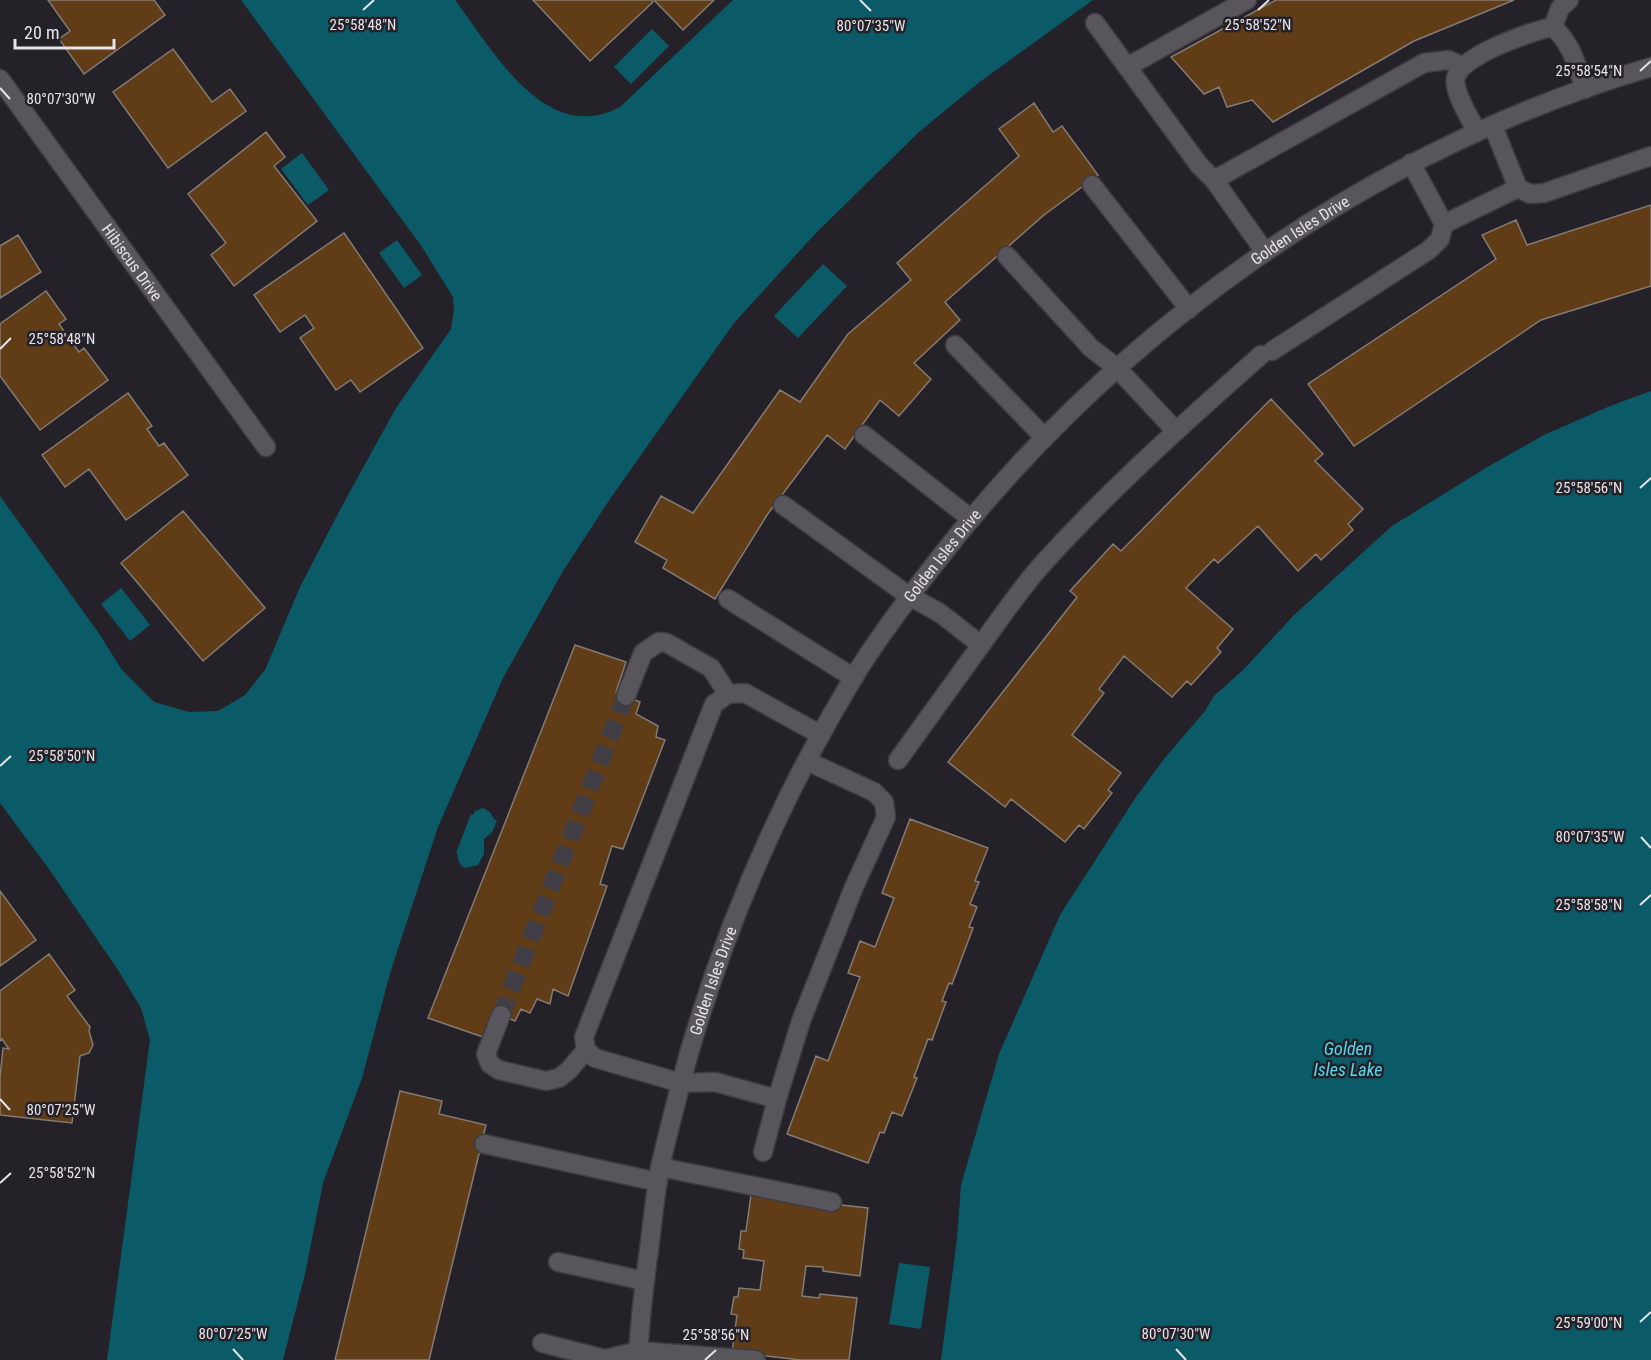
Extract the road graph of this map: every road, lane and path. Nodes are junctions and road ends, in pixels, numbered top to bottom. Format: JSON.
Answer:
{"nodes":[{"id":1,"x":1247,"y":0,"type":"edge"},
{"id":2,"x":1569,"y":0,"type":"edge"},
{"id":3,"x":1095,"y":23,"type":"dead end"},
{"id":4,"x":1553,"y":27,"type":"junction"},
{"id":5,"x":1462,"y":66,"type":"junction"},
{"id":6,"x":1127,"y":67,"type":"junction"},
{"id":7,"x":1651,"y":68,"type":"edge"},
{"id":8,"x":0,"y":79,"type":"edge"},
{"id":9,"x":1586,"y":89,"type":"junction"},
{"id":10,"x":1485,"y":129,"type":"junction"},
{"id":11,"x":1651,"y":156,"type":"edge"},
{"id":12,"x":1411,"y":164,"type":"junction"},
{"id":13,"x":1214,"y":180,"type":"junction"},
{"id":14,"x":1092,"y":185,"type":"dead end"},
{"id":15,"x":1518,"y":188,"type":"junction"},
{"id":16,"x":1444,"y":224,"type":"junction"},
{"id":17,"x":1265,"y":252,"type":"junction"},
{"id":18,"x":1007,"y":256,"type":"dead end"},
{"id":19,"x":1189,"y":309,"type":"junction"},
{"id":20,"x":955,"y":345,"type":"dead end"},
{"id":21,"x":1117,"y":368,"type":"junction"},
{"id":22,"x":1175,"y":430,"type":"junction"},
{"id":23,"x":864,"y":435,"type":"dead end"},
{"id":24,"x":1044,"y":437,"type":"junction"},
{"id":25,"x":266,"y":447,"type":"dead end"},
{"id":26,"x":783,"y":505,"type":"dead end"},
{"id":27,"x":970,"y":518,"type":"junction"},
{"id":28,"x":909,"y":596,"type":"junction"},
{"id":29,"x":728,"y":599,"type":"dead end"},
{"id":30,"x":981,"y":645,"type":"junction"},
{"id":31,"x":854,"y":678,"type":"junction"},
{"id":32,"x":728,"y":694,"type":"junction"},
{"id":33,"x":626,"y":696,"type":"tunnel mouth"},
{"id":34,"x":821,"y":735,"type":"junction"},
{"id":35,"x":898,"y":760,"type":"dead end"},
{"id":36,"x":807,"y":761,"type":"junction"},
{"id":37,"x":501,"y":1015,"type":"tunnel mouth"},
{"id":38,"x":586,"y":1050,"type":"junction"},
{"id":39,"x":681,"y":1083,"type":"junction"},
{"id":40,"x":777,"y":1099,"type":"junction"},
{"id":41,"x":484,"y":1144,"type":"dead end"},
{"id":42,"x":763,"y":1152,"type":"dead end"},
{"id":43,"x":659,"y":1175,"type":"junction"},
{"id":44,"x":832,"y":1202,"type":"dead end"},
{"id":45,"x":558,"y":1262,"type":"dead end"},
{"id":46,"x":645,"y":1281,"type":"junction"},
{"id":47,"x":542,"y":1343,"type":"dead end"},
{"id":48,"x":639,"y":1356,"type":"edge"},
{"id":49,"x":756,"y":1360,"type":"edge"}],
"edges":[{"from":1,"to":6,"type":"street"},
{"from":2,"to":4,"type":"street"},
{"from":3,"to":6,"type":"street"},
{"from":4,"to":5,"type":"street"},
{"from":4,"to":9,"type":"street"},
{"from":5,"to":10,"type":"street"},
{"from":5,"to":13,"type":"street"},
{"from":6,"to":13,"type":"street"},
{"from":7,"to":9,"type":"street","name":"Golden Isles Drive"},
{"from":8,"to":25,"type":"street","name":"Hibiscus Drive"},
{"from":9,"to":10,"type":"street","name":"Golden Isles Drive"},
{"from":10,"to":12,"type":"street","name":"Golden Isles Drive"},
{"from":10,"to":15,"type":"street"},
{"from":11,"to":15,"type":"street"},
{"from":12,"to":16,"type":"street"},
{"from":12,"to":17,"type":"street","name":"Golden Isles Drive"},
{"from":13,"to":17,"type":"street"},
{"from":14,"to":19,"type":"street"},
{"from":15,"to":16,"type":"street"},
{"from":16,"to":22,"type":"street"},
{"from":17,"to":19,"type":"street","name":"Golden Isles Drive"},
{"from":18,"to":21,"type":"street"},
{"from":19,"to":21,"type":"street","name":"Golden Isles Drive"},
{"from":20,"to":24,"type":"street"},
{"from":21,"to":22,"type":"street"},
{"from":21,"to":24,"type":"street","name":"Golden Isles Drive"},
{"from":22,"to":30,"type":"street"},
{"from":23,"to":27,"type":"street"},
{"from":24,"to":27,"type":"street","name":"Golden Isles Drive"},
{"from":26,"to":28,"type":"street"},
{"from":27,"to":28,"type":"street","name":"Golden Isles Drive"},
{"from":28,"to":30,"type":"street"},
{"from":28,"to":31,"type":"street","name":"Golden Isles Drive"},
{"from":29,"to":31,"type":"street"},
{"from":30,"to":35,"type":"street"},
{"from":31,"to":34,"type":"street","name":"Golden Isles Drive"},
{"from":32,"to":33,"type":"street"},
{"from":32,"to":34,"type":"street"},
{"from":32,"to":38,"type":"street"},
{"from":34,"to":36,"type":"street","name":"Golden Isles Drive"},
{"from":36,"to":39,"type":"street","name":"Golden Isles Drive"},
{"from":36,"to":40,"type":"street"},
{"from":37,"to":38,"type":"street"},
{"from":38,"to":39,"type":"street"},
{"from":39,"to":40,"type":"street"},
{"from":39,"to":43,"type":"street","name":"Golden Isles Drive"},
{"from":40,"to":42,"type":"street"},
{"from":41,"to":43,"type":"street"},
{"from":43,"to":44,"type":"street"},
{"from":43,"to":46,"type":"street","name":"Golden Isles Drive"},
{"from":45,"to":46,"type":"street"},
{"from":46,"to":48,"type":"street","name":"Golden Isles Drive"},
{"from":47,"to":48,"type":"street"},
{"from":48,"to":49,"type":"street"}]}
